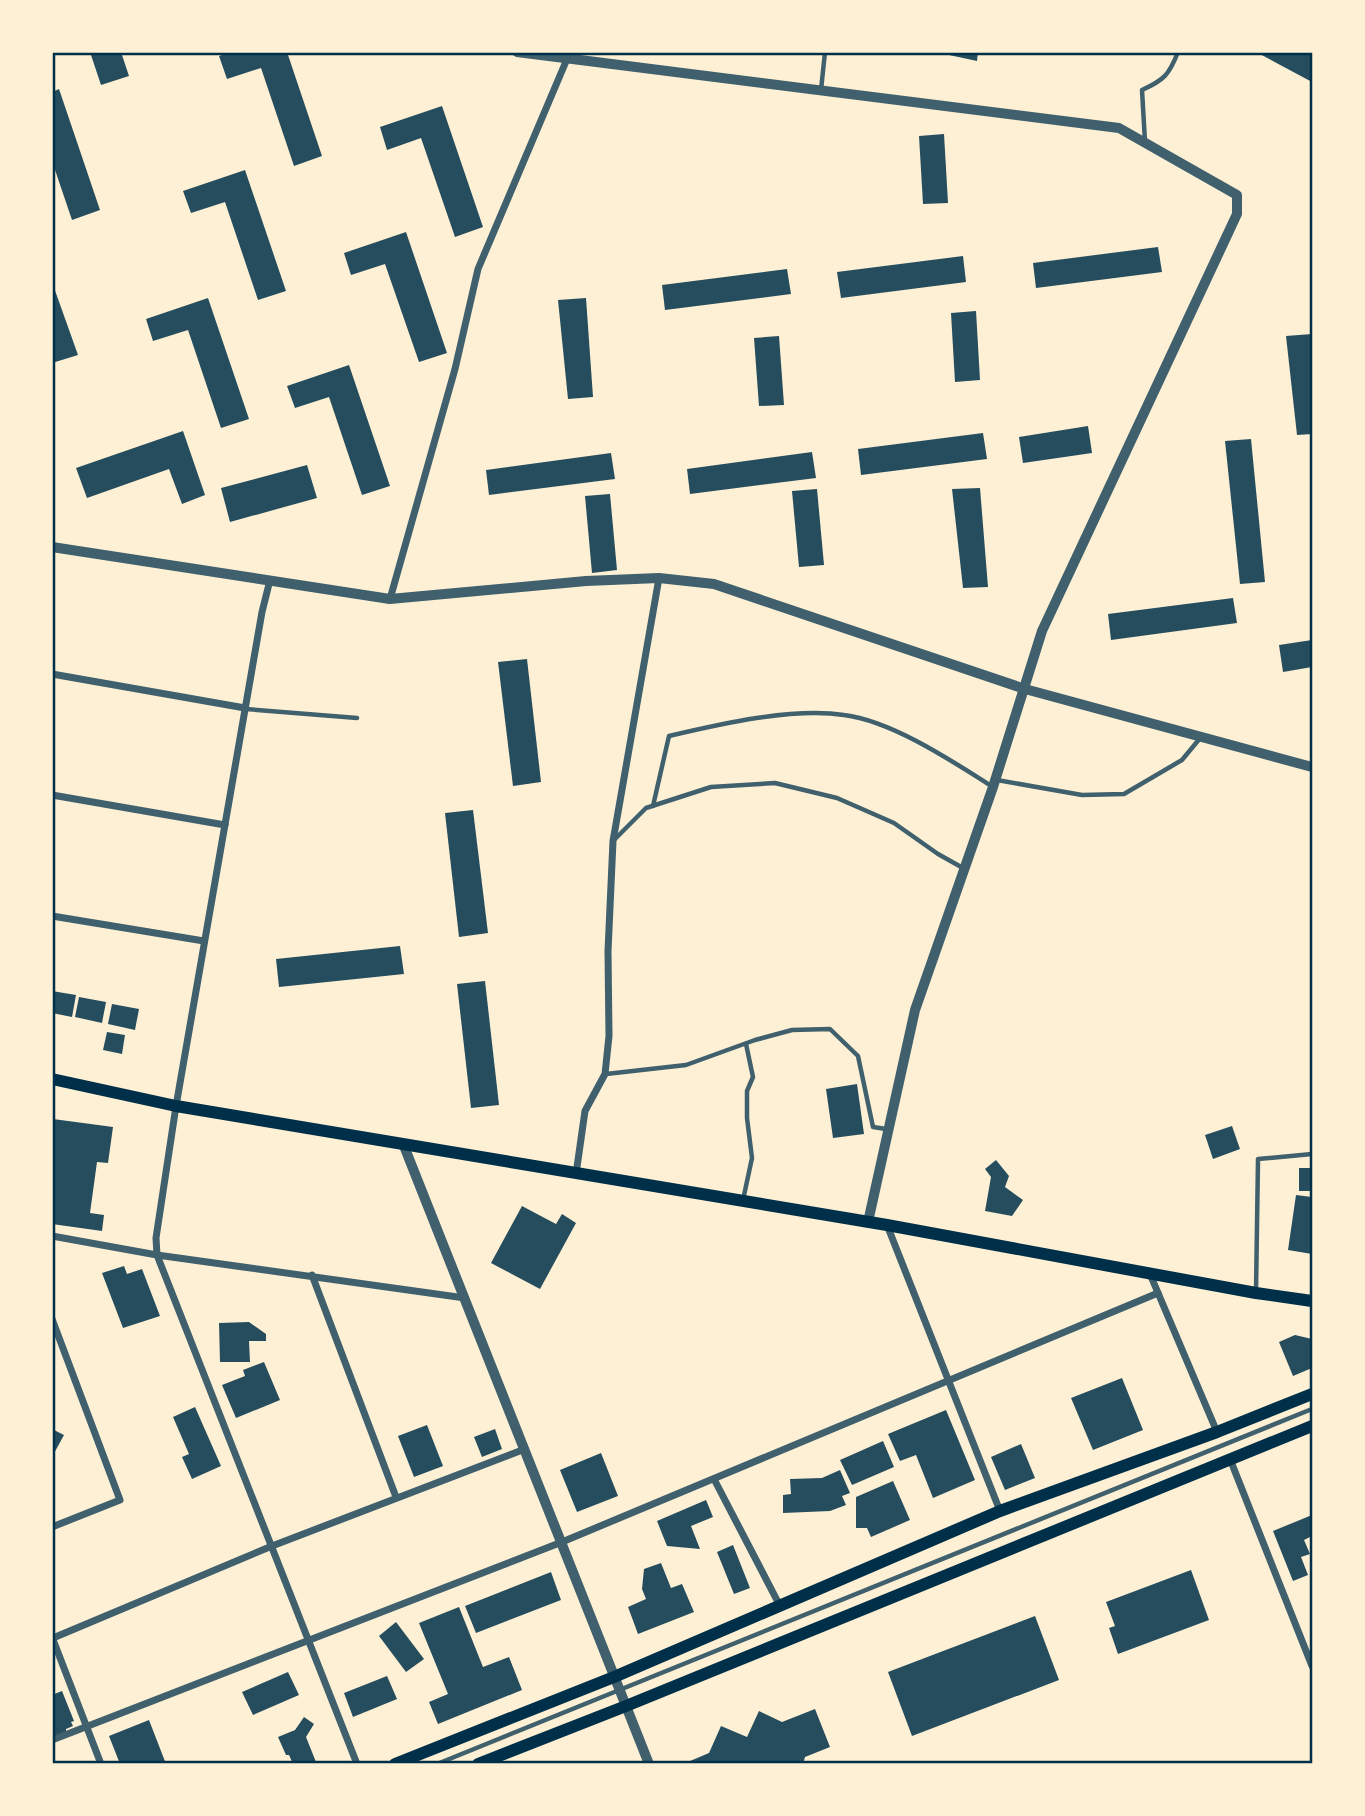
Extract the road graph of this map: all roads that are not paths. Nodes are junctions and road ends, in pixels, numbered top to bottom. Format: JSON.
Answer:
{"nodes":[{"id":1,"x":517,"y":52,"type":"edge"},
{"id":2,"x":825,"y":52,"type":"edge"},
{"id":3,"x":1178,"y":52,"type":"edge"},
{"id":4,"x":567,"y":59,"type":"junction"},
{"id":5,"x":821,"y":90,"type":"junction"},
{"id":6,"x":1145,"y":143,"type":"junction"},
{"id":7,"x":52,"y":547,"type":"edge"},
{"id":8,"x":659,"y":578,"type":"junction"},
{"id":9,"x":270,"y":580,"type":"junction"},
{"id":10,"x":390,"y":599,"type":"junction"},
{"id":11,"x":52,"y":674,"type":"edge"},
{"id":12,"x":1025,"y":689,"type":"junction"},
{"id":13,"x":246,"y":708,"type":"junction"},
{"id":14,"x":357,"y":718,"type":"dead end"},
{"id":15,"x":1201,"y":736,"type":"junction"},
{"id":16,"x":1312,"y":767,"type":"edge"},
{"id":17,"x":994,"y":783,"type":"junction"},
{"id":18,"x":52,"y":795,"type":"edge"},
{"id":19,"x":653,"y":806,"type":"junction"},
{"id":20,"x":225,"y":825,"type":"junction"},
{"id":21,"x":613,"y":841,"type":"junction"},
{"id":22,"x":964,"y":868,"type":"junction"},
{"id":23,"x":52,"y":916,"type":"edge"},
{"id":24,"x":204,"y":941,"type":"junction"},
{"id":25,"x":746,"y":1044,"type":"junction"},
{"id":26,"x":605,"y":1074,"type":"junction"},
{"id":27,"x":52,"y":1079,"type":"edge"},
{"id":28,"x":176,"y":1107,"type":"junction"},
{"id":29,"x":889,"y":1129,"type":"junction"},
{"id":30,"x":404,"y":1146,"type":"junction"},
{"id":31,"x":1312,"y":1154,"type":"edge"},
{"id":32,"x":576,"y":1174,"type":"junction"},
{"id":33,"x":743,"y":1201,"type":"junction"},
{"id":34,"x":869,"y":1222,"type":"junction"},
{"id":35,"x":887,"y":1225,"type":"junction"},
{"id":36,"x":52,"y":1236,"type":"edge"},
{"id":37,"x":157,"y":1255,"type":"junction"},
{"id":38,"x":1150,"y":1273,"type":"junction"},
{"id":39,"x":312,"y":1275,"type":"junction"},
{"id":40,"x":1158,"y":1293,"type":"junction"},
{"id":41,"x":1256,"y":1293,"type":"junction"},
{"id":42,"x":465,"y":1298,"type":"junction"},
{"id":43,"x":1312,"y":1301,"type":"edge"},
{"id":44,"x":52,"y":1319,"type":"edge"},
{"id":45,"x":947,"y":1382,"type":"junction"},
{"id":46,"x":1312,"y":1394,"type":"edge"},
{"id":47,"x":1312,"y":1409,"type":"edge"},
{"id":48,"x":1312,"y":1426,"type":"edge"},
{"id":49,"x":1217,"y":1432,"type":"junction"},
{"id":50,"x":524,"y":1449,"type":"junction"},
{"id":51,"x":1230,"y":1460,"type":"junction"},
{"id":52,"x":714,"y":1479,"type":"junction"},
{"id":53,"x":396,"y":1497,"type":"junction"},
{"id":54,"x":1000,"y":1511,"type":"junction"},
{"id":55,"x":52,"y":1527,"type":"edge"},
{"id":56,"x":562,"y":1542,"type":"junction"},
{"id":57,"x":272,"y":1546,"type":"junction"},
{"id":58,"x":780,"y":1605,"type":"junction"},
{"id":59,"x":53,"y":1638,"type":"edge"},
{"id":60,"x":308,"y":1642,"type":"junction"},
{"id":61,"x":1312,"y":1665,"type":"edge"},
{"id":62,"x":616,"y":1683,"type":"junction"},
{"id":63,"x":626,"y":1706,"type":"junction"},
{"id":64,"x":87,"y":1728,"type":"junction"},
{"id":65,"x":52,"y":1740,"type":"edge"},
{"id":66,"x":101,"y":1763,"type":"edge"},
{"id":67,"x":357,"y":1763,"type":"edge"},
{"id":68,"x":395,"y":1763,"type":"edge"},
{"id":69,"x":437,"y":1763,"type":"edge"},
{"id":70,"x":478,"y":1763,"type":"edge"},
{"id":71,"x":649,"y":1763,"type":"edge"}],
"edges":[{"from":1,"to":4,"type":"street"},
{"from":2,"to":5,"type":"lane"},
{"from":3,"to":6,"type":"lane"},
{"from":4,"to":5,"type":"street"},
{"from":4,"to":10,"type":"street"},
{"from":5,"to":6,"type":"street"},
{"from":6,"to":12,"type":"street"},
{"from":7,"to":9,"type":"street"},
{"from":8,"to":10,"type":"street"},
{"from":8,"to":12,"type":"street"},
{"from":8,"to":21,"type":"street"},
{"from":9,"to":10,"type":"street"},
{"from":9,"to":13,"type":"street"},
{"from":11,"to":13,"type":"street"},
{"from":12,"to":15,"type":"street"},
{"from":12,"to":17,"type":"street"},
{"from":13,"to":14,"type":"lane"},
{"from":13,"to":20,"type":"street"},
{"from":15,"to":16,"type":"street"},
{"from":15,"to":17,"type":"lane"},
{"from":17,"to":19,"type":"lane"},
{"from":17,"to":22,"type":"street"},
{"from":18,"to":20,"type":"street"},
{"from":19,"to":21,"type":"lane"},
{"from":19,"to":22,"type":"lane"},
{"from":20,"to":24,"type":"street"},
{"from":21,"to":26,"type":"street"},
{"from":22,"to":29,"type":"street"},
{"from":23,"to":24,"type":"street"},
{"from":24,"to":28,"type":"street"},
{"from":25,"to":26,"type":"lane"},
{"from":25,"to":29,"type":"lane"},
{"from":25,"to":33,"type":"lane"},
{"from":26,"to":32,"type":"street"},
{"from":27,"to":28,"type":"main road"},
{"from":28,"to":30,"type":"main road"},
{"from":28,"to":37,"type":"street"},
{"from":29,"to":34,"type":"street"},
{"from":30,"to":32,"type":"main road"},
{"from":30,"to":42,"type":"street"},
{"from":31,"to":41,"type":"lane"},
{"from":32,"to":33,"type":"main road"},
{"from":33,"to":34,"type":"main road"},
{"from":34,"to":35,"type":"main road"},
{"from":35,"to":38,"type":"main road"},
{"from":35,"to":45,"type":"street"},
{"from":36,"to":37,"type":"street"},
{"from":37,"to":39,"type":"street"},
{"from":37,"to":57,"type":"street"},
{"from":38,"to":40,"type":"street"},
{"from":38,"to":41,"type":"main road"},
{"from":39,"to":42,"type":"street"},
{"from":39,"to":53,"type":"street"},
{"from":40,"to":45,"type":"street"},
{"from":40,"to":49,"type":"street"},
{"from":41,"to":43,"type":"main road"},
{"from":42,"to":50,"type":"street"},
{"from":44,"to":55,"type":"street"},
{"from":45,"to":52,"type":"street"},
{"from":45,"to":54,"type":"street"},
{"from":46,"to":49,"type":"main road"},
{"from":47,"to":62,"type":"lane"},
{"from":48,"to":51,"type":"main road"},
{"from":49,"to":54,"type":"main road"},
{"from":50,"to":53,"type":"street"},
{"from":50,"to":56,"type":"street"},
{"from":51,"to":61,"type":"street"},
{"from":51,"to":63,"type":"main road"},
{"from":52,"to":56,"type":"street"},
{"from":52,"to":58,"type":"street"},
{"from":53,"to":57,"type":"street"},
{"from":54,"to":58,"type":"main road"},
{"from":56,"to":60,"type":"street"},
{"from":56,"to":62,"type":"street"},
{"from":57,"to":59,"type":"street"},
{"from":57,"to":60,"type":"street"},
{"from":58,"to":62,"type":"main road"},
{"from":59,"to":64,"type":"street"},
{"from":60,"to":64,"type":"street"},
{"from":60,"to":67,"type":"street"},
{"from":62,"to":63,"type":"street"},
{"from":62,"to":68,"type":"main road"},
{"from":62,"to":69,"type":"lane"},
{"from":63,"to":70,"type":"main road"},
{"from":63,"to":71,"type":"street"},
{"from":64,"to":65,"type":"street"},
{"from":64,"to":66,"type":"street"}]}
